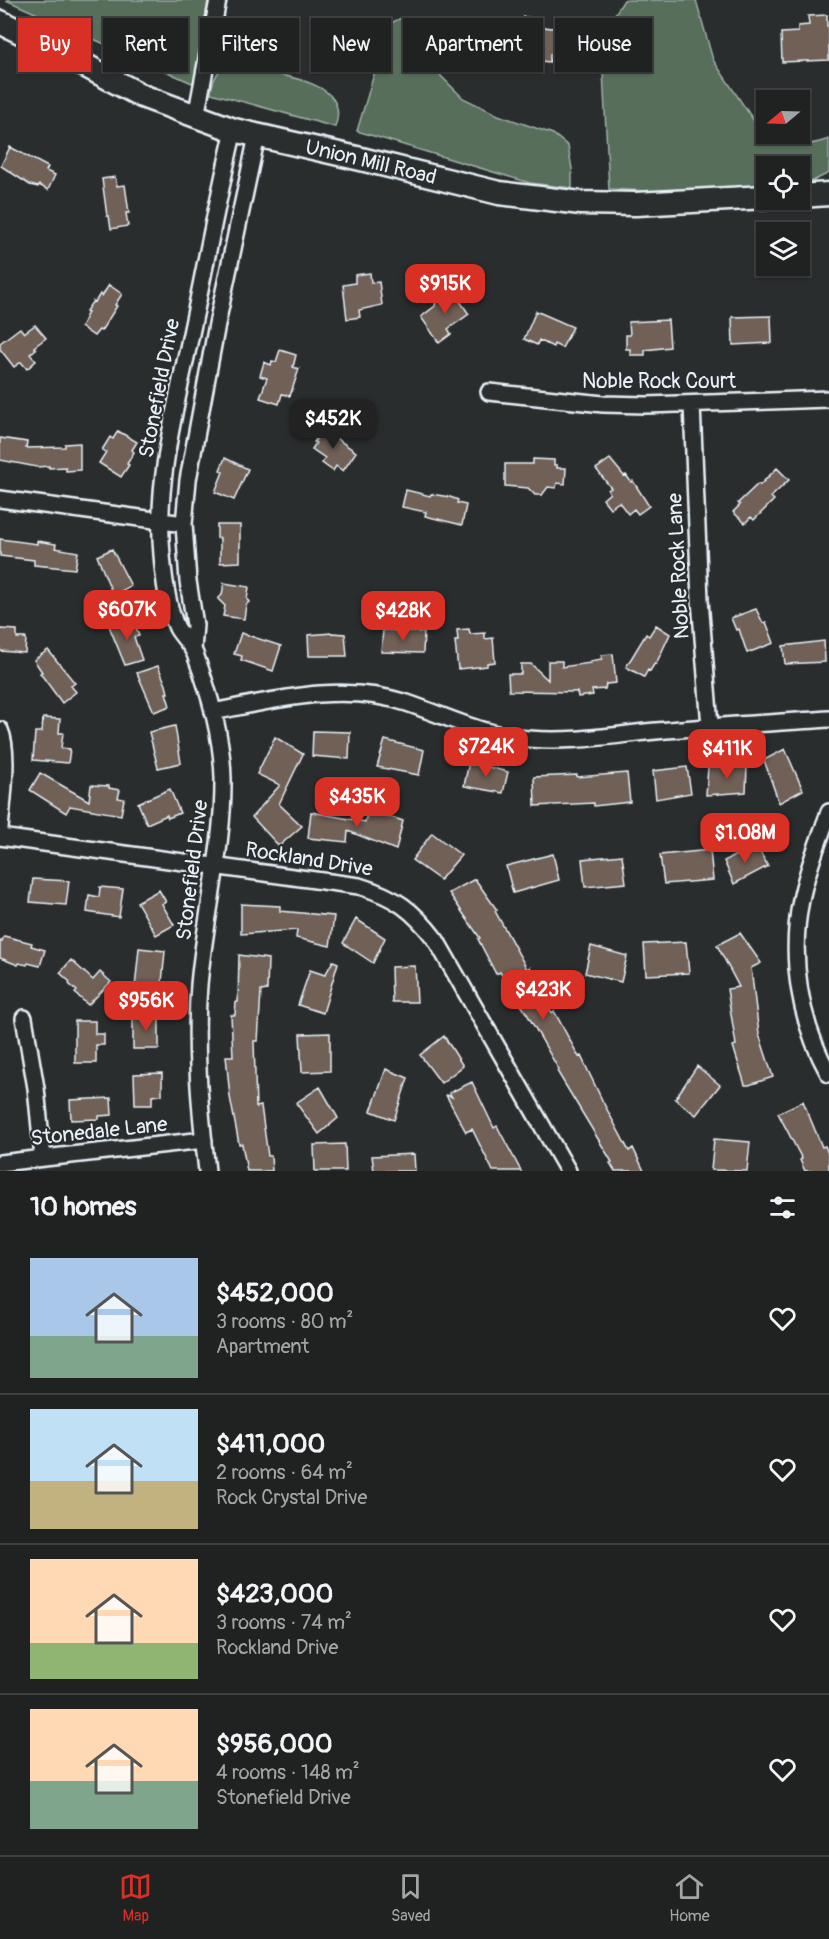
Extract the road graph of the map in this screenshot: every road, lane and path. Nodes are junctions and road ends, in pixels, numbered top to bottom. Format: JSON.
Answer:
{"nodes":[{"id":1,"x":218,"y":0,"type":"edge"},
{"id":2,"x":0,"y":22,"type":"edge"},
{"id":3,"x":196,"y":117,"type":"junction"},
{"id":4,"x":234,"y":130,"type":"junction"},
{"id":5,"x":257,"y":136,"type":"junction"},
{"id":6,"x":829,"y":194,"type":"edge"},
{"id":7,"x":810,"y":195,"type":"edge"},
{"id":8,"x":756,"y":198,"type":"edge"},
{"id":9,"x":489,"y":392,"type":"dead end"},
{"id":10,"x":829,"y":399,"type":"edge"},
{"id":11,"x":692,"y":404,"type":"junction"},
{"id":12,"x":0,"y":498,"type":"edge"},
{"id":13,"x":161,"y":522,"type":"junction"},
{"id":14,"x":184,"y":524,"type":"junction"},
{"id":15,"x":193,"y":650,"type":"junction"},
{"id":16,"x":213,"y":712,"type":"junction"},
{"id":17,"x":829,"y":719,"type":"edge"},
{"id":18,"x":710,"y":726,"type":"junction"},
{"id":19,"x":0,"y":730,"type":"edge"},
{"id":20,"x":829,"y":812,"type":"edge"},
{"id":21,"x":0,"y":829,"type":"edge"},
{"id":22,"x":0,"y":837,"type":"edge"},
{"id":23,"x":215,"y":865,"type":"junction"},
{"id":24,"x":24,"y":1018,"type":"dead end"},
{"id":25,"x":829,"y":1074,"type":"edge"},
{"id":26,"x":204,"y":1140,"type":"junction"},
{"id":27,"x":43,"y":1158,"type":"junction"},
{"id":28,"x":0,"y":1163,"type":"edge"},
{"id":29,"x":207,"y":1171,"type":"edge"},
{"id":30,"x":568,"y":1171,"type":"edge"}],
"edges":[{"from":1,"to":3,"type":"street"},
{"from":2,"to":3,"type":"street","name":"Union Mill Road"},
{"from":3,"to":4,"type":"street","name":"Union Mill Road"},
{"from":4,"to":5,"type":"street","name":"Union Mill Road"},
{"from":4,"to":13,"type":"street","name":"Stonefield Drive"},
{"from":5,"to":8,"type":"street","name":"Union Mill Road"},
{"from":5,"to":14,"type":"street","name":"Stonefield Drive"},
{"from":6,"to":7,"type":"street"},
{"from":9,"to":11,"type":"street","name":"Noble Rock Court"},
{"from":10,"to":11,"type":"street","name":"Noble Rock Court"},
{"from":11,"to":18,"type":"street","name":"Noble Rock Lane"},
{"from":12,"to":13,"type":"street"},
{"from":13,"to":14,"type":"street"},
{"from":13,"to":15,"type":"street","name":"Stonefield Drive"},
{"from":14,"to":15,"type":"street","name":"Stonefield Drive"},
{"from":15,"to":16,"type":"street","name":"Stonefield Drive"},
{"from":16,"to":18,"type":"street"},
{"from":16,"to":23,"type":"street","name":"Stonefield Drive"},
{"from":17,"to":18,"type":"street"},
{"from":19,"to":21,"type":"street"},
{"from":20,"to":25,"type":"street"},
{"from":22,"to":23,"type":"street","name":"Rockland Drive"},
{"from":23,"to":26,"type":"street","name":"Stonefield Drive"},
{"from":23,"to":30,"type":"street","name":"Rockland Drive"},
{"from":24,"to":27,"type":"street"},
{"from":26,"to":27,"type":"street","name":"Stonedale Lane"},
{"from":26,"to":29,"type":"street","name":"Stonefield Drive"},
{"from":27,"to":28,"type":"street","name":"Stonedale Lane"}]}
